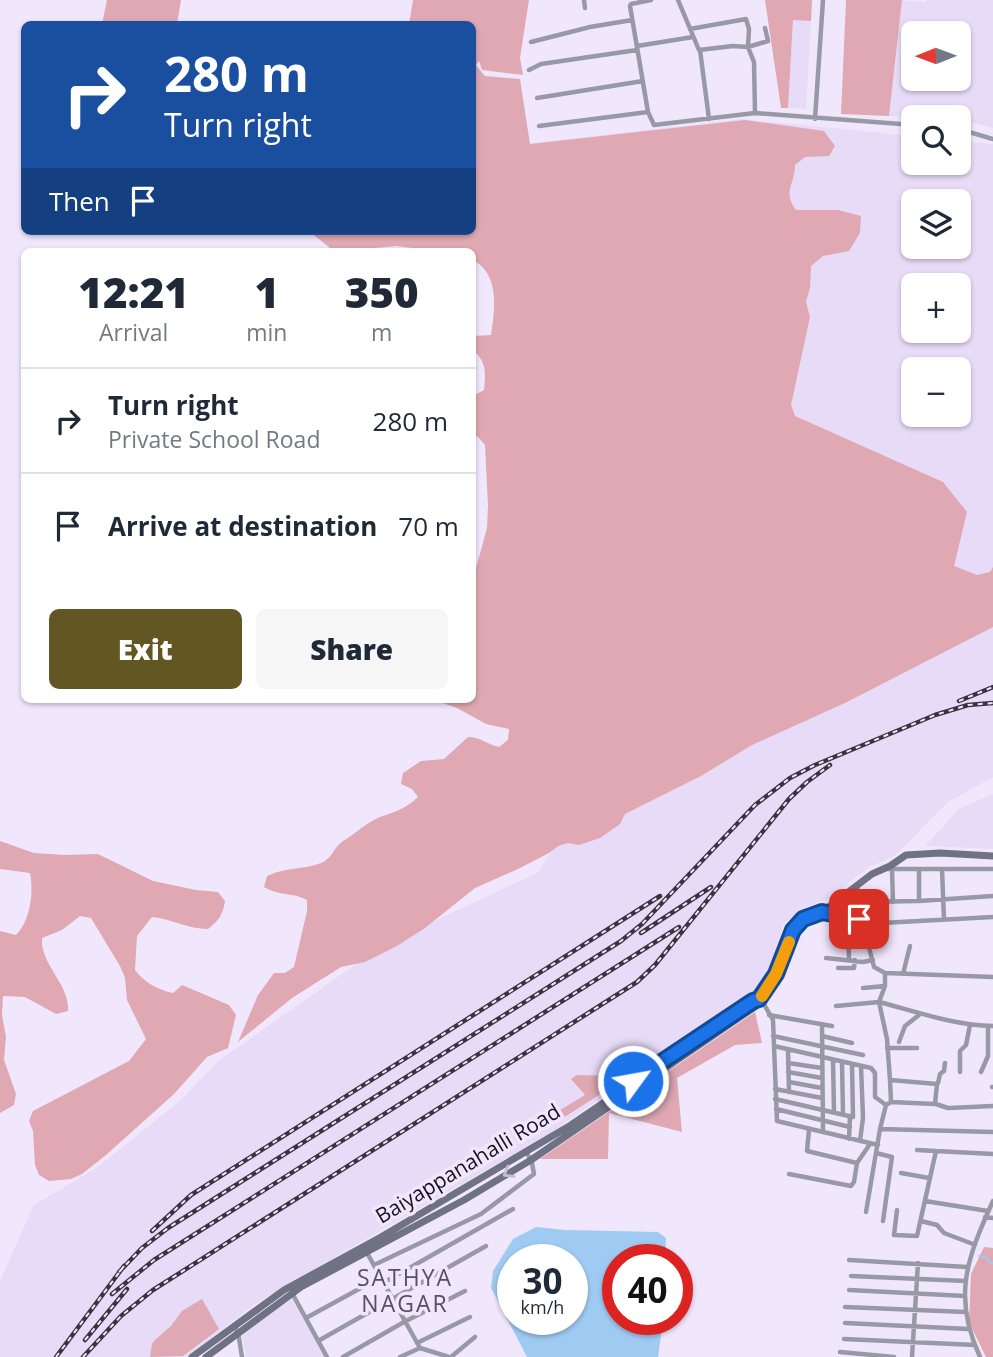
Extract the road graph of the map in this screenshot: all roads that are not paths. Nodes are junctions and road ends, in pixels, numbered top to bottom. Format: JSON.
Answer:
{"nodes":[{"id":1,"x":584,"y":0,"type":"edge"},
{"id":2,"x":651,"y":0,"type":"edge"},
{"id":3,"x":678,"y":0,"type":"edge"},
{"id":4,"x":822,"y":0,"type":"edge"},
{"id":5,"x":585,"y":8,"type":"dead end"},
{"id":6,"x":632,"y":20,"type":"junction"},
{"id":7,"x":765,"y":28,"type":"dead end"},
{"id":8,"x":690,"y":29,"type":"junction"},
{"id":9,"x":693,"y":37,"type":"junction"},
{"id":10,"x":531,"y":42,"type":"dead end"},
{"id":11,"x":748,"y":47,"type":"junction"},
{"id":12,"x":637,"y":48,"type":"junction"},
{"id":13,"x":700,"y":50,"type":"junction"},
{"id":14,"x":529,"y":70,"type":"dead end"},
{"id":15,"x":643,"y":81,"type":"junction"},
{"id":16,"x":537,"y":98,"type":"dead end"},
{"id":17,"x":648,"y":112,"type":"junction"},
{"id":18,"x":755,"y":113,"type":"junction"},
{"id":19,"x":709,"y":119,"type":"junction"},
{"id":20,"x":815,"y":119,"type":"junction"},
{"id":21,"x":901,"y":124,"type":"edge"},
{"id":22,"x":539,"y":126,"type":"dead end"},
{"id":23,"x":971,"y":133,"type":"edge"},
{"id":24,"x":993,"y":139,"type":"edge"},
{"id":25,"x":993,"y":856,"type":"edge"},
{"id":26,"x":883,"y":869,"type":"junction"},
{"id":27,"x":892,"y":869,"type":"junction"},
{"id":28,"x":942,"y":869,"type":"junction"},
{"id":29,"x":993,"y":869,"type":"edge"},
{"id":30,"x":919,"y":870,"type":"junction"},
{"id":31,"x":857,"y":886,"type":"junction"},
{"id":32,"x":993,"y":896,"type":"edge"},
{"id":33,"x":943,"y":899,"type":"junction"},
{"id":34,"x":919,"y":901,"type":"junction"},
{"id":35,"x":859,"y":902,"type":"junction"},
{"id":36,"x":892,"y":902,"type":"junction"},
{"id":37,"x":822,"y":912,"type":"junction"},
{"id":38,"x":848,"y":916,"type":"junction"},
{"id":39,"x":993,"y":917,"type":"edge"},
{"id":40,"x":944,"y":920,"type":"junction"},
{"id":41,"x":861,"y":921,"type":"junction"},
{"id":42,"x":909,"y":946,"type":"dead end"},
{"id":43,"x":826,"y":958,"type":"dead end"},
{"id":44,"x":852,"y":960,"type":"junction"},
{"id":45,"x":873,"y":960,"type":"junction"},
{"id":46,"x":838,"y":968,"type":"dead end"},
{"id":47,"x":885,"y":973,"type":"junction"},
{"id":48,"x":903,"y":974,"type":"junction"},
{"id":49,"x":993,"y":977,"type":"edge"},
{"id":50,"x":886,"y":986,"type":"junction"},
{"id":51,"x":863,"y":988,"type":"dead end"},
{"id":52,"x":760,"y":999,"type":"junction"},
{"id":53,"x":879,"y":1002,"type":"junction"},
{"id":54,"x":836,"y":1006,"type":"dead end"},
{"id":55,"x":919,"y":1014,"type":"junction"},
{"id":56,"x":769,"y":1015,"type":"junction"},
{"id":57,"x":822,"y":1024,"type":"junction"},
{"id":58,"x":970,"y":1025,"type":"junction"},
{"id":59,"x":832,"y":1026,"type":"dead end"},
{"id":60,"x":991,"y":1026,"type":"edge"},
{"id":61,"x":773,"y":1035,"type":"junction"},
{"id":62,"x":822,"y":1036,"type":"junction"},
{"id":63,"x":852,"y":1042,"type":"dead end"},
{"id":64,"x":899,"y":1042,"type":"dead end"},
{"id":65,"x":774,"y":1046,"type":"junction"},
{"id":66,"x":822,"y":1046,"type":"junction"},
{"id":67,"x":887,"y":1048,"type":"junction"},
{"id":68,"x":917,"y":1048,"type":"dead end"},
{"id":69,"x":788,"y":1050,"type":"junction"},
{"id":70,"x":863,"y":1055,"type":"dead end"},
{"id":71,"x":822,"y":1057,"type":"junction"},
{"id":72,"x":833,"y":1059,"type":"junction"},
{"id":73,"x":842,"y":1062,"type":"junction"},
{"id":74,"x":788,"y":1063,"type":"junction"},
{"id":75,"x":944,"y":1063,"type":"dead end"},
{"id":76,"x":852,"y":1064,"type":"junction"},
{"id":77,"x":862,"y":1066,"type":"junction"},
{"id":78,"x":660,"y":1068,"type":"junction"},
{"id":79,"x":822,"y":1068,"type":"junction"},
{"id":80,"x":788,"y":1072,"type":"junction"},
{"id":81,"x":960,"y":1072,"type":"dead end"},
{"id":82,"x":981,"y":1072,"type":"dead end"},
{"id":83,"x":822,"y":1078,"type":"junction"},
{"id":84,"x":890,"y":1080,"type":"junction"},
{"id":85,"x":789,"y":1082,"type":"junction"},
{"id":86,"x":937,"y":1084,"type":"junction"},
{"id":87,"x":822,"y":1088,"type":"junction"},
{"id":88,"x":775,"y":1089,"type":"junction"},
{"id":89,"x":789,"y":1092,"type":"junction"},
{"id":90,"x":822,"y":1098,"type":"junction"},
{"id":91,"x":775,"y":1099,"type":"junction"},
{"id":92,"x":888,"y":1103,"type":"junction"},
{"id":93,"x":936,"y":1104,"type":"junction"},
{"id":94,"x":993,"y":1106,"type":"edge"},
{"id":95,"x":776,"y":1109,"type":"junction"},
{"id":96,"x":822,"y":1109,"type":"junction"},
{"id":97,"x":834,"y":1112,"type":"junction"},
{"id":98,"x":843,"y":1114,"type":"junction"},
{"id":99,"x":850,"y":1116,"type":"junction"},
{"id":100,"x":823,"y":1119,"type":"junction"},
{"id":101,"x":850,"y":1127,"type":"junction"},
{"id":102,"x":880,"y":1129,"type":"junction"},
{"id":103,"x":809,"y":1130,"type":"junction"},
{"id":104,"x":823,"y":1132,"type":"junction"},
{"id":105,"x":993,"y":1132,"type":"edge"},
{"id":106,"x":849,"y":1139,"type":"junction"},
{"id":107,"x":860,"y":1141,"type":"junction"},
{"id":108,"x":870,"y":1143,"type":"junction"},
{"id":109,"x":878,"y":1145,"type":"junction"},
{"id":110,"x":917,"y":1150,"type":"dead end"},
{"id":111,"x":526,"y":1151,"type":"junction"},
{"id":112,"x":936,"y":1151,"type":"junction"},
{"id":113,"x":876,"y":1153,"type":"junction"},
{"id":114,"x":993,"y":1154,"type":"edge"},
{"id":115,"x":531,"y":1160,"type":"junction"},
{"id":116,"x":856,"y":1163,"type":"junction"},
{"id":117,"x":901,"y":1173,"type":"dead end"},
{"id":118,"x":789,"y":1174,"type":"dead end"},
{"id":119,"x":929,"y":1178,"type":"junction"},
{"id":120,"x":925,"y":1201,"type":"junction"},
{"id":121,"x":993,"y":1201,"type":"edge"},
{"id":122,"x":513,"y":1209,"type":"dead end"},
{"id":123,"x":897,"y":1210,"type":"dead end"},
{"id":124,"x":988,"y":1211,"type":"junction"},
{"id":125,"x":866,"y":1212,"type":"dead end"},
{"id":126,"x":985,"y":1217,"type":"junction"},
{"id":127,"x":993,"y":1218,"type":"edge"},
{"id":128,"x":883,"y":1221,"type":"dead end"},
{"id":129,"x":921,"y":1221,"type":"junction"},
{"id":130,"x":973,"y":1244,"type":"junction"},
{"id":131,"x":486,"y":1246,"type":"dead end"},
{"id":132,"x":365,"y":1248,"type":"junction"},
{"id":133,"x":849,"y":1259,"type":"dead end"},
{"id":134,"x":918,"y":1263,"type":"junction"},
{"id":135,"x":374,"y":1265,"type":"junction"},
{"id":136,"x":967,"y":1267,"type":"junction"},
{"id":137,"x":850,"y":1276,"type":"dead end"},
{"id":138,"x":916,"y":1279,"type":"junction"},
{"id":139,"x":382,"y":1280,"type":"junction"},
{"id":140,"x":966,"y":1281,"type":"junction"},
{"id":141,"x":849,"y":1290,"type":"dead end"},
{"id":142,"x":465,"y":1291,"type":"dead end"},
{"id":143,"x":292,"y":1293,"type":"junction"},
{"id":144,"x":915,"y":1293,"type":"junction"},
{"id":145,"x":965,"y":1296,"type":"junction"},
{"id":146,"x":393,"y":1300,"type":"junction"},
{"id":147,"x":845,"y":1307,"type":"dead end"},
{"id":148,"x":915,"y":1311,"type":"junction"},
{"id":149,"x":966,"y":1312,"type":"junction"},
{"id":150,"x":470,"y":1317,"type":"dead end"},
{"id":151,"x":306,"y":1318,"type":"junction"},
{"id":152,"x":404,"y":1322,"type":"junction"},
{"id":153,"x":845,"y":1323,"type":"dead end"},
{"id":154,"x":914,"y":1327,"type":"junction"},
{"id":155,"x":236,"y":1329,"type":"junction"},
{"id":156,"x":968,"y":1329,"type":"junction"},
{"id":157,"x":475,"y":1336,"type":"dead end"},
{"id":158,"x":844,"y":1339,"type":"dead end"},
{"id":159,"x":318,"y":1341,"type":"junction"},
{"id":160,"x":913,"y":1343,"type":"junction"},
{"id":161,"x":975,"y":1345,"type":"junction"},
{"id":162,"x":418,"y":1346,"type":"junction"},
{"id":163,"x":840,"y":1352,"type":"dead end"},
{"id":164,"x":192,"y":1357,"type":"edge"},
{"id":165,"x":206,"y":1357,"type":"edge"},
{"id":166,"x":242,"y":1357,"type":"edge"},
{"id":167,"x":327,"y":1357,"type":"edge"},
{"id":168,"x":343,"y":1357,"type":"edge"},
{"id":169,"x":400,"y":1357,"type":"edge"},
{"id":170,"x":450,"y":1357,"type":"edge"},
{"id":171,"x":894,"y":1357,"type":"edge"},
{"id":172,"x":912,"y":1357,"type":"edge"},
{"id":173,"x":980,"y":1357,"type":"edge"}],
"edges":[{"from":1,"to":5,"type":"street"},
{"from":2,"to":6,"type":"street"},
{"from":3,"to":8,"type":"street"},
{"from":4,"to":20,"type":"street"},
{"from":6,"to":10,"type":"street"},
{"from":6,"to":12,"type":"street"},
{"from":7,"to":11,"type":"street"},
{"from":8,"to":9,"type":"street"},
{"from":8,"to":11,"type":"street"},
{"from":9,"to":12,"type":"street"},
{"from":9,"to":13,"type":"street"},
{"from":11,"to":13,"type":"street"},
{"from":11,"to":18,"type":"street"},
{"from":12,"to":14,"type":"street"},
{"from":12,"to":15,"type":"street"},
{"from":13,"to":19,"type":"street"},
{"from":15,"to":16,"type":"street"},
{"from":15,"to":17,"type":"street"},
{"from":17,"to":19,"type":"street"},
{"from":17,"to":22,"type":"street"},
{"from":18,"to":19,"type":"street"},
{"from":18,"to":20,"type":"street"},
{"from":20,"to":21,"type":"street"},
{"from":23,"to":24,"type":"street"},
{"from":25,"to":26,"type":"street","name":"Baiyappanahalli Road"},
{"from":26,"to":27,"type":"street"},
{"from":26,"to":31,"type":"street","name":"Baiyappanahalli Road"},
{"from":27,"to":30,"type":"street"},
{"from":27,"to":36,"type":"street"},
{"from":28,"to":29,"type":"street"},
{"from":28,"to":30,"type":"street"},
{"from":28,"to":33,"type":"street"},
{"from":30,"to":34,"type":"street"},
{"from":31,"to":35,"type":"street"},
{"from":31,"to":37,"type":"street","name":"Baiyappanahalli Road"},
{"from":32,"to":33,"type":"street"},
{"from":33,"to":34,"type":"street"},
{"from":33,"to":40,"type":"street"},
{"from":34,"to":36,"type":"street"},
{"from":35,"to":36,"type":"street"},
{"from":35,"to":41,"type":"street"},
{"from":37,"to":38,"type":"street"},
{"from":37,"to":52,"type":"street","name":"Baiyappanahalli Road"},
{"from":38,"to":41,"type":"street"},
{"from":38,"to":44,"type":"street"},
{"from":39,"to":40,"type":"street"},
{"from":40,"to":41,"type":"street"},
{"from":41,"to":45,"type":"street"},
{"from":42,"to":48,"type":"street"},
{"from":43,"to":44,"type":"street"},
{"from":44,"to":45,"type":"street"},
{"from":44,"to":46,"type":"street"},
{"from":45,"to":47,"type":"street"},
{"from":47,"to":48,"type":"street"},
{"from":47,"to":50,"type":"street"},
{"from":48,"to":49,"type":"street"},
{"from":50,"to":51,"type":"street"},
{"from":50,"to":53,"type":"street"},
{"from":52,"to":56,"type":"street"},
{"from":52,"to":78,"type":"street","name":"Baiyappanahalli Road"},
{"from":53,"to":54,"type":"street"},
{"from":53,"to":55,"type":"street"},
{"from":53,"to":67,"type":"street"},
{"from":55,"to":58,"type":"street"},
{"from":55,"to":64,"type":"street"},
{"from":56,"to":57,"type":"street"},
{"from":56,"to":61,"type":"street"},
{"from":57,"to":59,"type":"street"},
{"from":57,"to":62,"type":"street"},
{"from":58,"to":60,"type":"street"},
{"from":58,"to":81,"type":"street"},
{"from":60,"to":82,"type":"street"},
{"from":61,"to":65,"type":"street"},
{"from":61,"to":66,"type":"street"},
{"from":62,"to":63,"type":"street"},
{"from":62,"to":66,"type":"street"},
{"from":65,"to":69,"type":"street"},
{"from":65,"to":88,"type":"street"},
{"from":66,"to":70,"type":"street"},
{"from":66,"to":71,"type":"street"},
{"from":67,"to":68,"type":"street"},
{"from":67,"to":84,"type":"street"},
{"from":69,"to":71,"type":"street"},
{"from":69,"to":74,"type":"street"},
{"from":71,"to":72,"type":"street"},
{"from":71,"to":79,"type":"street"},
{"from":72,"to":73,"type":"street"},
{"from":72,"to":97,"type":"street"},
{"from":73,"to":76,"type":"street"},
{"from":73,"to":98,"type":"street"},
{"from":74,"to":79,"type":"street"},
{"from":74,"to":80,"type":"street"},
{"from":75,"to":86,"type":"street"},
{"from":76,"to":77,"type":"street"},
{"from":76,"to":99,"type":"street"},
{"from":77,"to":92,"type":"street"},
{"from":77,"to":107,"type":"street"},
{"from":78,"to":111,"type":"street","name":"Baiyappanahalli Road"},
{"from":78,"to":115,"type":"street","name":"Baiyappanahalli Road"},
{"from":79,"to":83,"type":"street"},
{"from":80,"to":83,"type":"street"},
{"from":80,"to":85,"type":"street"},
{"from":83,"to":87,"type":"street"},
{"from":84,"to":86,"type":"street"},
{"from":84,"to":92,"type":"street"},
{"from":85,"to":87,"type":"street"},
{"from":85,"to":89,"type":"street"},
{"from":86,"to":93,"type":"street"},
{"from":87,"to":90,"type":"street"},
{"from":88,"to":89,"type":"street"},
{"from":88,"to":91,"type":"street"},
{"from":89,"to":90,"type":"street"},
{"from":90,"to":96,"type":"street"},
{"from":91,"to":95,"type":"street"},
{"from":91,"to":96,"type":"street"},
{"from":92,"to":93,"type":"street"},
{"from":92,"to":102,"type":"street"},
{"from":93,"to":94,"type":"street"},
{"from":95,"to":100,"type":"street"},
{"from":95,"to":103,"type":"street"},
{"from":96,"to":97,"type":"street"},
{"from":96,"to":100,"type":"street"},
{"from":97,"to":98,"type":"street"},
{"from":98,"to":99,"type":"street"},
{"from":99,"to":101,"type":"street"},
{"from":100,"to":101,"type":"street"},
{"from":100,"to":104,"type":"street"},
{"from":101,"to":106,"type":"street"},
{"from":102,"to":105,"type":"street"},
{"from":102,"to":109,"type":"street"},
{"from":103,"to":104,"type":"street"},
{"from":103,"to":116,"type":"street"},
{"from":104,"to":106,"type":"street"},
{"from":106,"to":107,"type":"street"},
{"from":107,"to":108,"type":"street"},
{"from":108,"to":109,"type":"street"},
{"from":108,"to":116,"type":"street"},
{"from":109,"to":113,"type":"street"},
{"from":110,"to":112,"type":"street"},
{"from":111,"to":115,"type":"street"},
{"from":111,"to":132,"type":"street","name":"Baiyappanahalli Road"},
{"from":112,"to":114,"type":"street"},
{"from":112,"to":119,"type":"street"},
{"from":113,"to":125,"type":"street"},
{"from":113,"to":128,"type":"street"},
{"from":115,"to":132,"type":"street","name":"Baiyappanahalli Road","one_way":true},
{"from":115,"to":135,"type":"street"},
{"from":116,"to":118,"type":"street"},
{"from":117,"to":119,"type":"street"},
{"from":119,"to":120,"type":"street"},
{"from":120,"to":124,"type":"street"},
{"from":120,"to":129,"type":"street"},
{"from":121,"to":124,"type":"street"},
{"from":122,"to":139,"type":"street"},
{"from":123,"to":129,"type":"street"},
{"from":124,"to":126,"type":"street"},
{"from":126,"to":127,"type":"street"},
{"from":126,"to":130,"type":"street"},
{"from":129,"to":130,"type":"street"},
{"from":130,"to":136,"type":"street"},
{"from":131,"to":146,"type":"street"},
{"from":132,"to":135,"type":"street"},
{"from":132,"to":143,"type":"street","name":"Baiyappanahalli Road"},
{"from":132,"to":155,"type":"street","name":"Baiyappanahalli Road"},
{"from":133,"to":134,"type":"street"},
{"from":134,"to":136,"type":"street"},
{"from":134,"to":138,"type":"street"},
{"from":135,"to":139,"type":"street"},
{"from":136,"to":140,"type":"street"},
{"from":137,"to":138,"type":"street"},
{"from":138,"to":140,"type":"street"},
{"from":138,"to":144,"type":"street"},
{"from":139,"to":146,"type":"street"},
{"from":139,"to":151,"type":"street"},
{"from":140,"to":145,"type":"street"},
{"from":141,"to":144,"type":"street"},
{"from":142,"to":152,"type":"street"},
{"from":143,"to":151,"type":"street"},
{"from":143,"to":155,"type":"street","name":"Baiyappanahalli Road"},
{"from":144,"to":145,"type":"street"},
{"from":144,"to":148,"type":"street"},
{"from":145,"to":149,"type":"street"},
{"from":146,"to":152,"type":"street"},
{"from":146,"to":159,"type":"street"},
{"from":147,"to":148,"type":"street"},
{"from":148,"to":149,"type":"street"},
{"from":148,"to":154,"type":"street"},
{"from":149,"to":156,"type":"street"},
{"from":150,"to":162,"type":"street"},
{"from":151,"to":159,"type":"street"},
{"from":152,"to":162,"type":"street"},
{"from":152,"to":168,"type":"street"},
{"from":153,"to":154,"type":"street"},
{"from":154,"to":156,"type":"street"},
{"from":154,"to":160,"type":"street"},
{"from":155,"to":164,"type":"street","name":"Baiyappanahalli Road"},
{"from":155,"to":165,"type":"street","name":"Baiyappanahalli Road"},
{"from":155,"to":166,"type":"street"},
{"from":156,"to":161,"type":"street"},
{"from":157,"to":170,"type":"street"},
{"from":158,"to":160,"type":"street"},
{"from":159,"to":167,"type":"street"},
{"from":160,"to":161,"type":"street"},
{"from":160,"to":172,"type":"street"},
{"from":161,"to":173,"type":"street"},
{"from":162,"to":169,"type":"street"},
{"from":162,"to":170,"type":"street"},
{"from":163,"to":171,"type":"street"}]}
